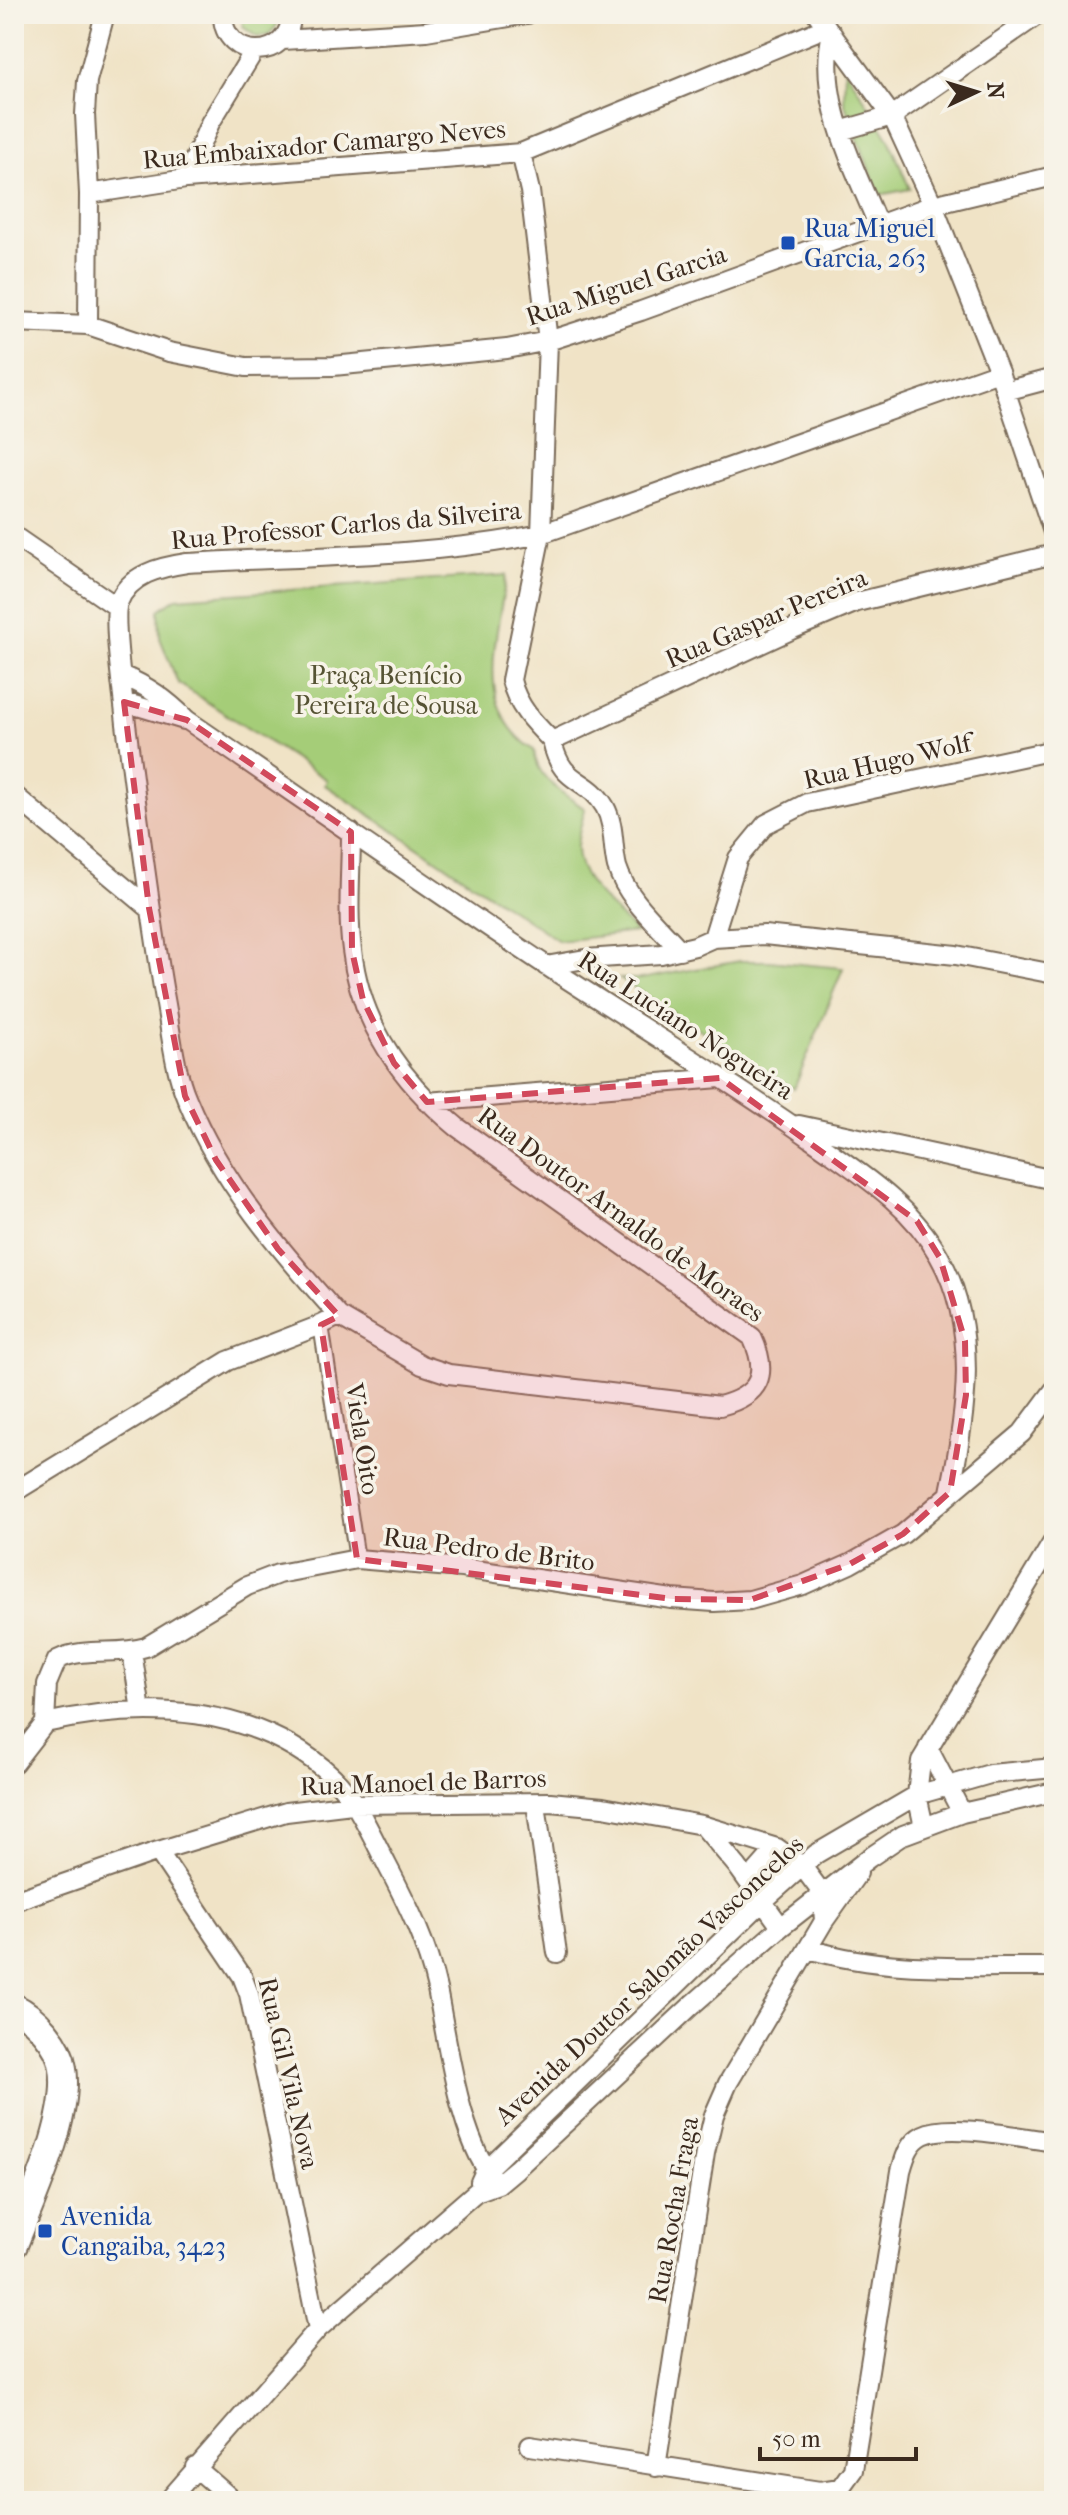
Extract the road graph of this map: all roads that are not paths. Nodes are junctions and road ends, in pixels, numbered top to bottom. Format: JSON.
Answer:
{"nodes":[{"id":1,"x":105,"y":14,"type":"edge"},
{"id":2,"x":223,"y":14,"type":"edge"},
{"id":3,"x":291,"y":14,"type":"edge"},
{"id":4,"x":527,"y":14,"type":"edge"},
{"id":5,"x":1030,"y":16,"type":"edge"},
{"id":6,"x":825,"y":25,"type":"edge"},
{"id":7,"x":283,"y":40,"type":"junction"},
{"id":8,"x":254,"y":51,"type":"junction"},
{"id":9,"x":892,"y":116,"type":"junction"},
{"id":10,"x":840,"y":131,"type":"junction"},
{"id":11,"x":521,"y":153,"type":"junction"},
{"id":12,"x":1054,"y":176,"type":"edge"},
{"id":13,"x":186,"y":179,"type":"junction"},
{"id":14,"x":89,"y":194,"type":"junction"},
{"id":15,"x":933,"y":205,"type":"junction"},
{"id":16,"x":878,"y":225,"type":"junction"},
{"id":17,"x":14,"y":322,"type":"edge"},
{"id":18,"x":88,"y":325,"type":"junction"},
{"id":19,"x":548,"y":341,"type":"junction"},
{"id":20,"x":999,"y":372,"type":"junction"},
{"id":21,"x":1054,"y":378,"type":"edge"},
{"id":22,"x":1005,"y":391,"type":"junction"},
{"id":23,"x":541,"y":534,"type":"junction"},
{"id":24,"x":1054,"y":535,"type":"edge"},
{"id":25,"x":14,"y":536,"type":"edge"},
{"id":26,"x":1054,"y":554,"type":"edge"},
{"id":27,"x":117,"y":607,"type":"junction"},
{"id":28,"x":121,"y":675,"type":"junction"},
{"id":29,"x":124,"y":702,"type":"junction"},
{"id":30,"x":187,"y":720,"type":"junction"},
{"id":31,"x":552,"y":741,"type":"junction"},
{"id":32,"x":1054,"y":750,"type":"edge"},
{"id":33,"x":14,"y":795,"type":"edge"},
{"id":34,"x":351,"y":832,"type":"junction"},
{"id":35,"x":149,"y":908,"type":"junction"},
{"id":36,"x":713,"y":938,"type":"junction"},
{"id":37,"x":680,"y":950,"type":"junction"},
{"id":38,"x":546,"y":966,"type":"junction"},
{"id":39,"x":1054,"y":974,"type":"edge"},
{"id":40,"x":720,"y":1078,"type":"junction"},
{"id":41,"x":427,"y":1102,"type":"junction"},
{"id":42,"x":789,"y":1123,"type":"junction"},
{"id":43,"x":1054,"y":1180,"type":"edge"},
{"id":44,"x":339,"y":1316,"type":"junction"},
{"id":45,"x":321,"y":1325,"type":"junction"},
{"id":46,"x":1054,"y":1390,"type":"edge"},
{"id":47,"x":14,"y":1492,"type":"edge"},
{"id":48,"x":950,"y":1492,"type":"junction"},
{"id":49,"x":1051,"y":1550,"type":"edge"},
{"id":50,"x":357,"y":1559,"type":"junction"},
{"id":51,"x":132,"y":1651,"type":"junction"},
{"id":52,"x":141,"y":1711,"type":"junction"},
{"id":53,"x":45,"y":1723,"type":"junction"},
{"id":54,"x":928,"y":1748,"type":"junction"},
{"id":55,"x":14,"y":1763,"type":"edge"},
{"id":56,"x":1054,"y":1768,"type":"edge"},
{"id":57,"x":947,"y":1785,"type":"junction"},
{"id":58,"x":1054,"y":1792,"type":"edge"},
{"id":59,"x":917,"y":1795,"type":"junction"},
{"id":60,"x":352,"y":1804,"type":"junction"},
{"id":61,"x":536,"y":1804,"type":"junction"},
{"id":62,"x":962,"y":1813,"type":"junction"},
{"id":63,"x":702,"y":1825,"type":"junction"},
{"id":64,"x":924,"y":1827,"type":"junction"},
{"id":65,"x":777,"y":1848,"type":"junction"},
{"id":66,"x":158,"y":1851,"type":"junction"},
{"id":67,"x":869,"y":1858,"type":"junction"},
{"id":68,"x":802,"y":1866,"type":"junction"},
{"id":69,"x":748,"y":1881,"type":"junction"},
{"id":70,"x":822,"y":1893,"type":"junction"},
{"id":71,"x":14,"y":1901,"type":"edge"},
{"id":72,"x":762,"y":1902,"type":"junction"},
{"id":73,"x":824,"y":1921,"type":"junction"},
{"id":74,"x":781,"y":1927,"type":"junction"},
{"id":75,"x":809,"y":1949,"type":"junction"},
{"id":76,"x":557,"y":1953,"type":"dead end"},
{"id":77,"x":1054,"y":1967,"type":"edge"},
{"id":78,"x":16,"y":2010,"type":"edge"},
{"id":79,"x":1054,"y":2142,"type":"edge"},
{"id":80,"x":492,"y":2178,"type":"junction"},
{"id":81,"x":14,"y":2245,"type":"edge"},
{"id":82,"x":318,"y":2329,"type":"junction"},
{"id":83,"x":530,"y":2446,"type":"dead end"},
{"id":84,"x":195,"y":2467,"type":"junction"},
{"id":85,"x":656,"y":2467,"type":"junction"},
{"id":86,"x":168,"y":2501,"type":"edge"},
{"id":87,"x":234,"y":2501,"type":"edge"}],
"edges":[{"from":1,"to":14,"type":"street"},
{"from":2,"to":8,"type":"street"},
{"from":3,"to":7,"type":"street"},
{"from":4,"to":7,"type":"street"},
{"from":5,"to":9,"type":"street"},
{"from":6,"to":9,"type":"street"},
{"from":6,"to":10,"type":"street"},
{"from":6,"to":11,"type":"street","name":"Rua Embaixador Camargo Neves"},
{"from":7,"to":8,"type":"street"},
{"from":8,"to":13,"type":"street"},
{"from":9,"to":10,"type":"street"},
{"from":9,"to":15,"type":"street"},
{"from":10,"to":16,"type":"street"},
{"from":11,"to":13,"type":"street","name":"Rua Embaixador Camargo Neves"},
{"from":11,"to":19,"type":"street"},
{"from":12,"to":15,"type":"street","name":"Rua Miguel Garcia"},
{"from":13,"to":14,"type":"street","name":"Rua Embaixador Camargo Neves"},
{"from":14,"to":18,"type":"street"},
{"from":15,"to":16,"type":"street","name":"Rua Miguel Garcia"},
{"from":15,"to":20,"type":"street"},
{"from":16,"to":19,"type":"street","name":"Rua Miguel Garcia"},
{"from":17,"to":18,"type":"street","name":"Rua Miguel Garcia"},
{"from":18,"to":19,"type":"street","name":"Rua Miguel Garcia"},
{"from":19,"to":23,"type":"street"},
{"from":20,"to":22,"type":"street"},
{"from":20,"to":23,"type":"street","name":"Rua Professor Carlos da Silveira"},
{"from":21,"to":22,"type":"street"},
{"from":22,"to":24,"type":"street"},
{"from":23,"to":27,"type":"street","name":"Rua Professor Carlos da Silveira"},
{"from":23,"to":31,"type":"street"},
{"from":25,"to":27,"type":"street"},
{"from":26,"to":31,"type":"street","name":"Rua Gaspar Pereira"},
{"from":27,"to":28,"type":"street"},
{"from":28,"to":29,"type":"street"},
{"from":28,"to":30,"type":"street","name":"Rua Luciano Nogueira"},
{"from":29,"to":30,"type":"street","name":"Rua Luciano Nogueira"},
{"from":29,"to":35,"type":"street"},
{"from":30,"to":34,"type":"street","name":"Rua Luciano Nogueira"},
{"from":31,"to":37,"type":"street"},
{"from":32,"to":36,"type":"street","name":"Rua Hugo Wolf"},
{"from":33,"to":35,"type":"street"},
{"from":34,"to":38,"type":"street","name":"Rua Luciano Nogueira"},
{"from":34,"to":41,"type":"street","name":"Rua Doutor Arnaldo de Moraes"},
{"from":35,"to":44,"type":"street"},
{"from":36,"to":37,"type":"street"},
{"from":36,"to":39,"type":"street"},
{"from":37,"to":38,"type":"street"},
{"from":38,"to":40,"type":"street","name":"Rua Luciano Nogueira"},
{"from":40,"to":41,"type":"street"},
{"from":40,"to":42,"type":"street","name":"Rua Luciano Nogueira"},
{"from":41,"to":44,"type":"street","name":"Rua Doutor Arnaldo de Moraes"},
{"from":42,"to":43,"type":"street"},
{"from":42,"to":48,"type":"street","name":"Rua Luciano Nogueira"},
{"from":44,"to":45,"type":"street"},
{"from":45,"to":47,"type":"street"},
{"from":45,"to":50,"type":"street","name":"Viela Oito"},
{"from":46,"to":48,"type":"street","name":"Rua Pedro de Brito"},
{"from":48,"to":50,"type":"street","name":"Rua Pedro de Brito"},
{"from":49,"to":54,"type":"street"},
{"from":50,"to":51,"type":"street","name":"Rua Pedro de Brito"},
{"from":51,"to":52,"type":"street"},
{"from":51,"to":53,"type":"street","name":"Rua Pedro de Brito"},
{"from":52,"to":53,"type":"street"},
{"from":52,"to":60,"type":"street"},
{"from":53,"to":55,"type":"street"},
{"from":54,"to":57,"type":"street"},
{"from":54,"to":59,"type":"street"},
{"from":56,"to":57,"type":"street","name":"Avenida Doutor Salomão Vasconcelos"},
{"from":57,"to":59,"type":"street","name":"Avenida Doutor Salomão Vasconcelos"},
{"from":57,"to":62,"type":"street"},
{"from":58,"to":62,"type":"street","name":"Avenida Doutor Salomão Vasconcelos"},
{"from":59,"to":64,"type":"street"},
{"from":59,"to":68,"type":"street","name":"Avenida Doutor Salomão Vasconcelos"},
{"from":60,"to":61,"type":"street","name":"Rua Manoel de Barros"},
{"from":60,"to":66,"type":"street","name":"Rua Manoel de Barros"},
{"from":60,"to":80,"type":"street"},
{"from":61,"to":63,"type":"street","name":"Rua Manoel de Barros"},
{"from":61,"to":76,"type":"street"},
{"from":62,"to":64,"type":"street","name":"Avenida Doutor Salomão Vasconcelos"},
{"from":63,"to":65,"type":"street","name":"Rua Manoel de Barros"},
{"from":63,"to":69,"type":"street"},
{"from":64,"to":67,"type":"street","name":"Avenida Doutor Salomão Vasconcelos"},
{"from":65,"to":68,"type":"street","name":"Rua Manoel de Barros"},
{"from":65,"to":69,"type":"street"},
{"from":66,"to":71,"type":"street","name":"Rua Manoel de Barros"},
{"from":66,"to":82,"type":"street","name":"Rua Gil Vila Nova"},
{"from":67,"to":70,"type":"street","name":"Avenida Doutor Salomão Vasconcelos"},
{"from":67,"to":73,"type":"street","name":"Rua Rocha Fraga"},
{"from":68,"to":70,"type":"street","name":"Rua Manoel de Barros"},
{"from":68,"to":72,"type":"street","name":"Avenida Doutor Salomão Vasconcelos"},
{"from":69,"to":72,"type":"street"},
{"from":70,"to":73,"type":"street"},
{"from":70,"to":74,"type":"street","name":"Avenida Doutor Salomão Vasconcelos"},
{"from":72,"to":74,"type":"street"},
{"from":72,"to":80,"type":"street","name":"Avenida Doutor Salomão Vasconcelos"},
{"from":73,"to":75,"type":"street","name":"Rua Rocha Fraga"},
{"from":74,"to":80,"type":"street","name":"Avenida Doutor Salomão Vasconcelos"},
{"from":75,"to":77,"type":"street"},
{"from":75,"to":85,"type":"street","name":"Rua Rocha Fraga"},
{"from":78,"to":81,"type":"main road"},
{"from":79,"to":85,"type":"street"},
{"from":80,"to":82,"type":"street","name":"Avenida Doutor Salomão Vasconcelos"},
{"from":82,"to":84,"type":"street","name":"Avenida Doutor Salomão Vasconcelos"},
{"from":83,"to":85,"type":"street"},
{"from":84,"to":86,"type":"street","name":"Avenida Doutor Salomão Vasconcelos"},
{"from":84,"to":87,"type":"street"}]}
